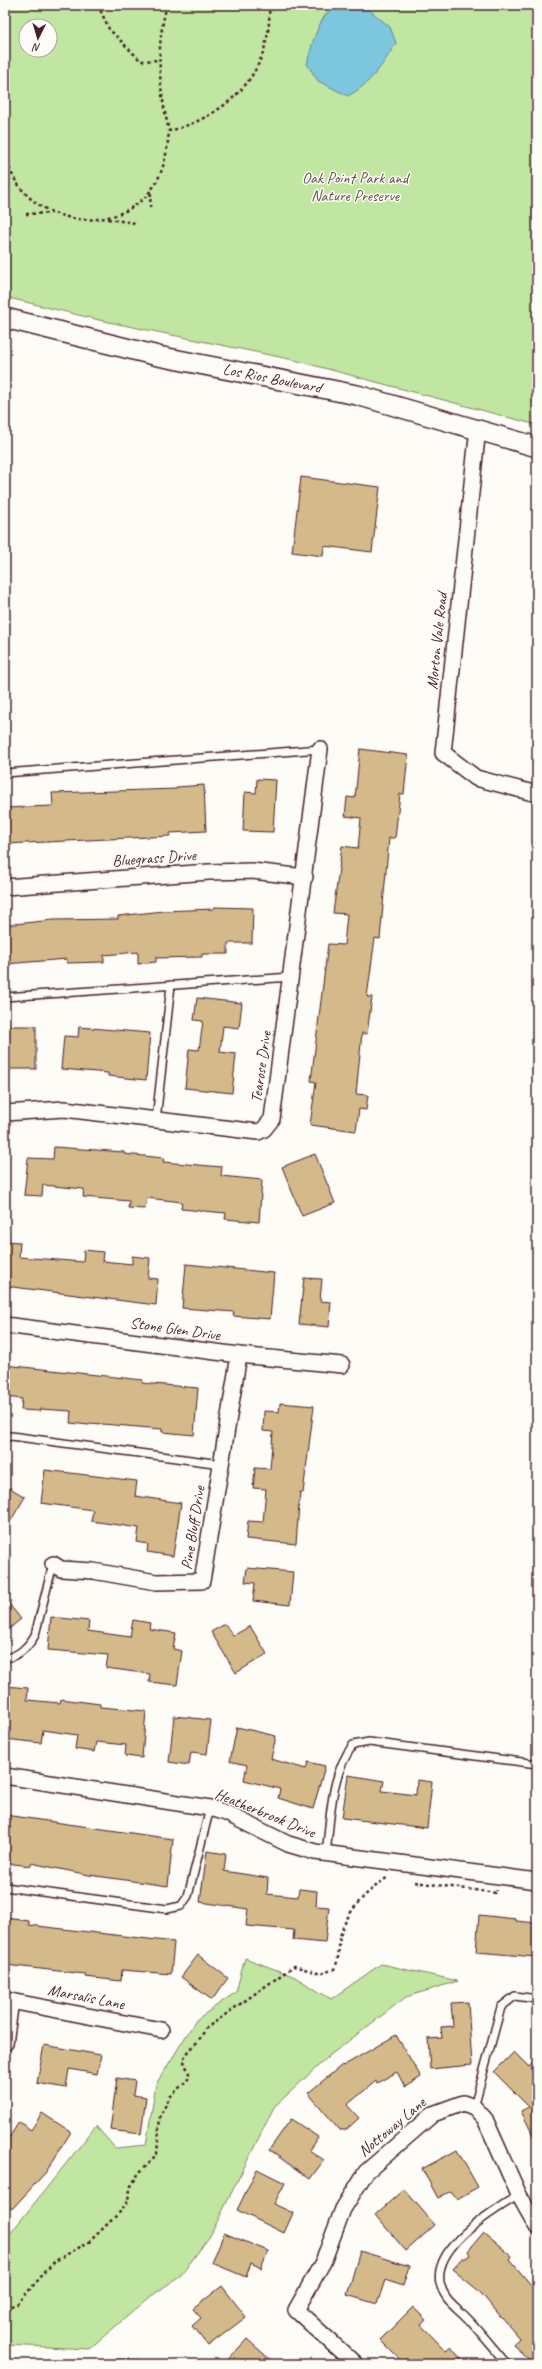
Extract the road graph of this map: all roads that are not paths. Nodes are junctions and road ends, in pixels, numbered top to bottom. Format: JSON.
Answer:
{"nodes":[{"id":1,"x":5,"y":318,"type":"edge"},
{"id":2,"x":478,"y":428,"type":"junction"},
{"id":3,"x":537,"y":447,"type":"edge"},
{"id":4,"x":320,"y":748,"type":"joint"},
{"id":5,"x":5,"y":773,"type":"edge"},
{"id":6,"x":537,"y":794,"type":"edge"},
{"id":7,"x":305,"y":877,"type":"junction"},
{"id":8,"x":5,"y":887,"type":"edge"},
{"id":9,"x":291,"y":976,"type":"junction"},
{"id":10,"x":171,"y":985,"type":"junction"},
{"id":11,"x":5,"y":997,"type":"edge"},
{"id":12,"x":5,"y":1113,"type":"edge"},
{"id":13,"x":156,"y":1120,"type":"junction"},
{"id":14,"x":5,"y":1324,"type":"edge"},
{"id":15,"x":239,"y":1355,"type":"junction"},
{"id":16,"x":342,"y":1365,"type":"dead end"},
{"id":17,"x":5,"y":1438,"type":"edge"},
{"id":18,"x":221,"y":1464,"type":"junction"},
{"id":19,"x":53,"y":1564,"type":"joint"},
{"id":20,"x":5,"y":1658,"type":"edge"},
{"id":21,"x":537,"y":1764,"type":"edge"},
{"id":22,"x":5,"y":1776,"type":"edge"},
{"id":23,"x":210,"y":1808,"type":"junction"},
{"id":24,"x":326,"y":1853,"type":"junction"},
{"id":25,"x":537,"y":1882,"type":"edge"},
{"id":26,"x":5,"y":1887,"type":"edge"},
{"id":27,"x":537,"y":1999,"type":"edge"},
{"id":28,"x":8,"y":2000,"type":"edge"},
{"id":29,"x":161,"y":2030,"type":"dead end"},
{"id":30,"x":5,"y":2043,"type":"edge"},
{"id":31,"x":474,"y":2107,"type":"junction"},
{"id":32,"x":518,"y":2195,"type":"junction"},
{"id":33,"x":537,"y":2227,"type":"edge"},
{"id":34,"x":117,"y":2364,"type":"edge"},
{"id":35,"x":137,"y":2364,"type":"edge"},
{"id":36,"x":354,"y":2364,"type":"edge"},
{"id":37,"x":507,"y":2364,"type":"edge"}],
"edges":[{"from":1,"to":2,"type":"street","name":"Los Rios Boulevard"},
{"from":2,"to":3,"type":"street","name":"Los Rios Boulevard"},
{"from":2,"to":6,"type":"street","name":"Morton Vale Road"},
{"from":4,"to":5,"type":"lane"},
{"from":4,"to":7,"type":"street","name":"Tearose Drive"},
{"from":7,"to":8,"type":"street","name":"Bluegrass Drive"},
{"from":7,"to":9,"type":"street","name":"Tearose Drive"},
{"from":9,"to":10,"type":"lane"},
{"from":9,"to":13,"type":"street","name":"Tearose Drive"},
{"from":10,"to":11,"type":"lane"},
{"from":10,"to":13,"type":"lane"},
{"from":12,"to":13,"type":"street","name":"Tearose Drive"},
{"from":14,"to":15,"type":"street","name":"Stone Glen Drive"},
{"from":15,"to":16,"type":"street","name":"Stone Glen Drive"},
{"from":15,"to":18,"type":"street","name":"Pine Bluff Drive"},
{"from":17,"to":18,"type":"lane"},
{"from":18,"to":19,"type":"street","name":"Pine Bluff Drive"},
{"from":19,"to":20,"type":"lane"},
{"from":21,"to":24,"type":"lane"},
{"from":22,"to":23,"type":"street","name":"Heatherbrook Drive"},
{"from":23,"to":24,"type":"street","name":"Heatherbrook Drive"},
{"from":23,"to":26,"type":"lane"},
{"from":24,"to":25,"type":"street","name":"Heatherbrook Drive"},
{"from":27,"to":31,"type":"lane"},
{"from":28,"to":29,"type":"street","name":"Marsalis Lane"},
{"from":28,"to":30,"type":"street"},
{"from":31,"to":32,"type":"street"},
{"from":31,"to":36,"type":"street","name":"Nottoway Lane"},
{"from":32,"to":33,"type":"street"},
{"from":32,"to":37,"type":"lane"},
{"from":34,"to":35,"type":"lane"}]}
